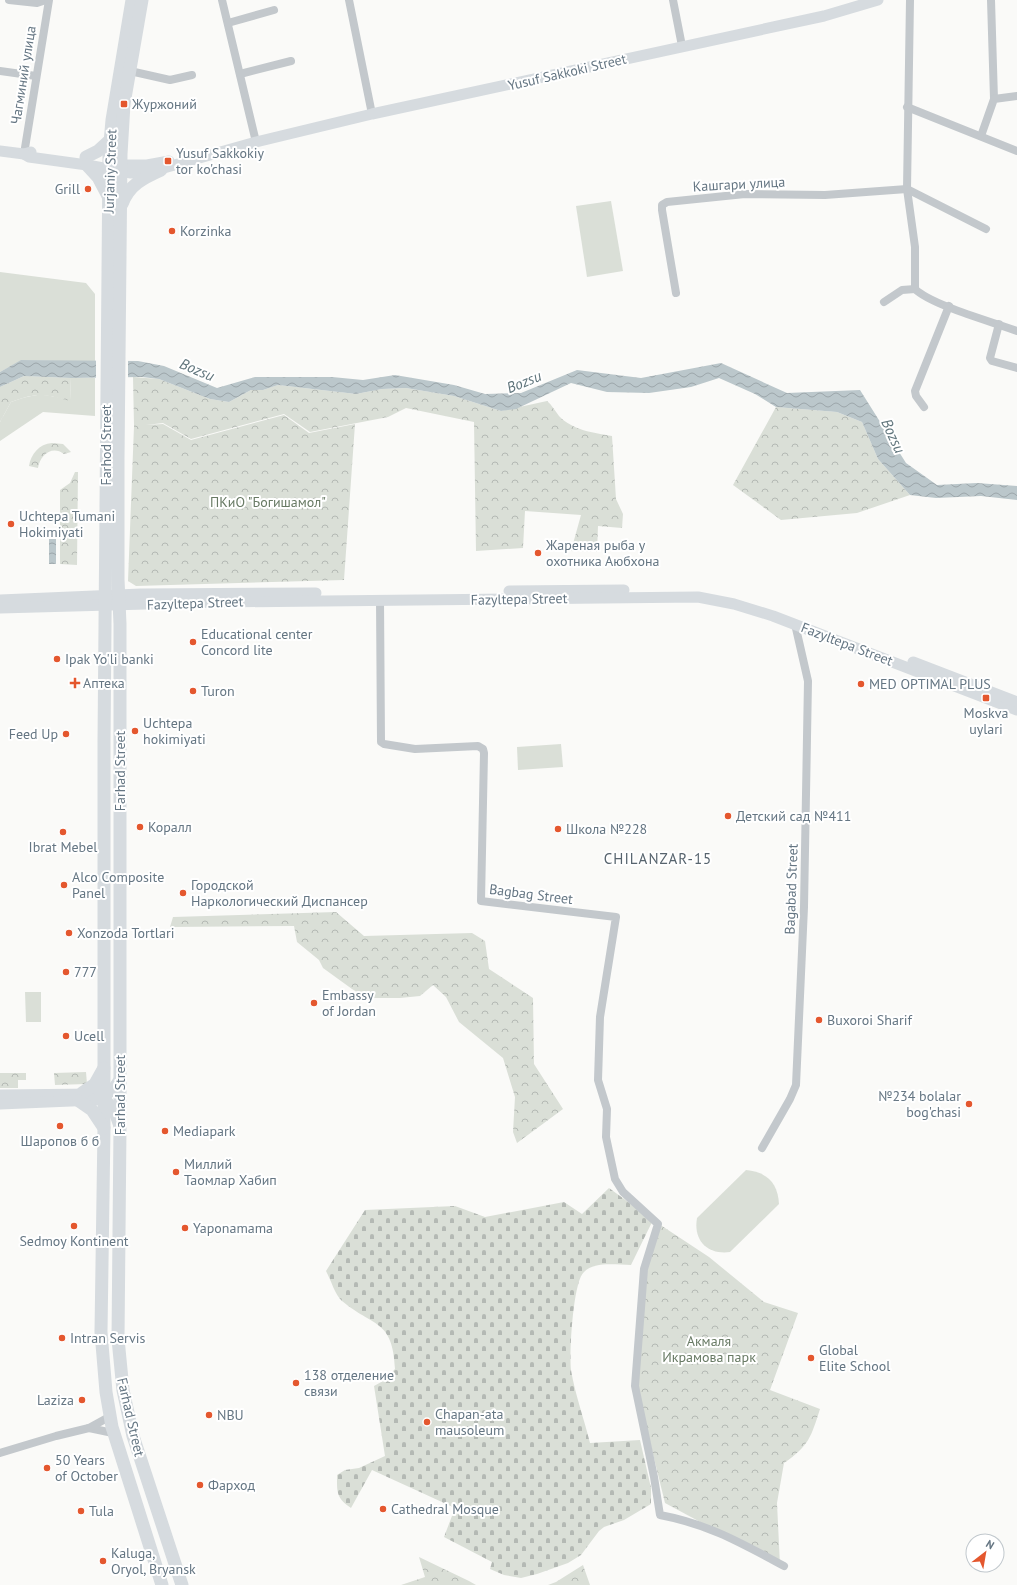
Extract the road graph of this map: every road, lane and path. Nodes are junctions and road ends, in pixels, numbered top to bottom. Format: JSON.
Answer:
{"nodes":[{"id":1,"x":9,"y":0,"type":"edge"},
{"id":2,"x":48,"y":0,"type":"edge"},
{"id":3,"x":132,"y":0,"type":"edge"},
{"id":4,"x":142,"y":0,"type":"edge"},
{"id":5,"x":222,"y":0,"type":"edge"},
{"id":6,"x":348,"y":0,"type":"edge"},
{"id":7,"x":673,"y":0,"type":"edge"},
{"id":8,"x":878,"y":0,"type":"edge"},
{"id":9,"x":910,"y":0,"type":"edge"},
{"id":10,"x":991,"y":0,"type":"edge"},
{"id":11,"x":274,"y":10,"type":"dead end"},
{"id":12,"x":228,"y":23,"type":"junction"},
{"id":13,"x":682,"y":46,"type":"junction"},
{"id":14,"x":291,"y":61,"type":"dead end"},
{"id":15,"x":0,"y":71,"type":"edge"},
{"id":16,"x":130,"y":71,"type":"junction"},
{"id":17,"x":240,"y":74,"type":"junction"},
{"id":18,"x":192,"y":75,"type":"dead end"},
{"id":19,"x":36,"y":76,"type":"junction"},
{"id":20,"x":1017,"y":96,"type":"edge"},
{"id":21,"x":994,"y":99,"type":"junction"},
{"id":22,"x":907,"y":107,"type":"junction"},
{"id":23,"x":372,"y":114,"type":"junction"},
{"id":24,"x":981,"y":136,"type":"junction"},
{"id":25,"x":109,"y":141,"type":"junction"},
{"id":26,"x":256,"y":142,"type":"junction"},
{"id":27,"x":0,"y":151,"type":"edge"},
{"id":28,"x":1017,"y":151,"type":"edge"},
{"id":29,"x":24,"y":154,"type":"junction"},
{"id":30,"x":86,"y":161,"type":"junction"},
{"id":31,"x":115,"y":167,"type":"junction"},
{"id":32,"x":161,"y":170,"type":"junction"},
{"id":33,"x":907,"y":189,"type":"junction"},
{"id":34,"x":109,"y":199,"type":"junction"},
{"id":35,"x":121,"y":207,"type":"junction"},
{"id":36,"x":986,"y":229,"type":"dead end"},
{"id":37,"x":915,"y":289,"type":"junction"},
{"id":38,"x":676,"y":294,"type":"dead end"},
{"id":39,"x":107,"y":295,"type":"joint"},
{"id":40,"x":120,"y":295,"type":"joint"},
{"id":41,"x":884,"y":302,"type":"dead end"},
{"id":42,"x":949,"y":306,"type":"junction"},
{"id":43,"x":999,"y":324,"type":"junction"},
{"id":44,"x":1017,"y":331,"type":"edge"},
{"id":45,"x":1017,"y":368,"type":"edge"},
{"id":46,"x":924,"y":408,"type":"dead end"},
{"id":47,"x":112,"y":460,"type":"junction"},
{"id":48,"x":0,"y":600,"type":"edge"},
{"id":49,"x":119,"y":600,"type":"junction"},
{"id":50,"x":380,"y":600,"type":"junction"},
{"id":51,"x":105,"y":601,"type":"junction"},
{"id":52,"x":0,"y":608,"type":"edge"},
{"id":53,"x":796,"y":621,"type":"junction"},
{"id":54,"x":1017,"y":702,"type":"edge"},
{"id":55,"x":1017,"y":710,"type":"edge"},
{"id":56,"x":104,"y":1068,"type":"junction"},
{"id":57,"x":120,"y":1078,"type":"junction"},
{"id":58,"x":0,"y":1095,"type":"edge"},
{"id":59,"x":80,"y":1097,"type":"junction"},
{"id":60,"x":104,"y":1098,"type":"junction"},
{"id":61,"x":0,"y":1104,"type":"edge"},
{"id":62,"x":120,"y":1127,"type":"junction"},
{"id":63,"x":104,"y":1128,"type":"junction"},
{"id":64,"x":762,"y":1148,"type":"dead end"},
{"id":65,"x":109,"y":1417,"type":"junction"},
{"id":66,"x":89,"y":1428,"type":"junction"},
{"id":67,"x":113,"y":1432,"type":"junction"},
{"id":68,"x":0,"y":1453,"type":"edge"},
{"id":69,"x":164,"y":1534,"type":"junction"},
{"id":70,"x":147,"y":1540,"type":"junction"},
{"id":71,"x":174,"y":1562,"type":"junction"},
{"id":72,"x":784,"y":1566,"type":"dead end"},
{"id":73,"x":156,"y":1567,"type":"junction"},
{"id":74,"x":162,"y":1585,"type":"edge"},
{"id":75,"x":182,"y":1585,"type":"edge"}],
"edges":[{"from":1,"to":2,"type":"street"},
{"from":2,"to":19,"type":"street","name":"Чагминий улица"},
{"from":3,"to":25,"type":"main road","name":"Jurjaniy Street"},
{"from":4,"to":16,"type":"main road","name":"Jurjaniy Street"},
{"from":5,"to":12,"type":"street"},
{"from":6,"to":23,"type":"street"},
{"from":7,"to":13,"type":"street"},
{"from":8,"to":13,"type":"main road","name":"Yusuf Sakkoki Street"},
{"from":9,"to":22,"type":"street"},
{"from":10,"to":21,"type":"street"},
{"from":11,"to":12,"type":"street"},
{"from":12,"to":17,"type":"street"},
{"from":13,"to":23,"type":"main road","name":"Yusuf Sakkoki Street"},
{"from":14,"to":17,"type":"street"},
{"from":15,"to":19,"type":"street"},
{"from":16,"to":18,"type":"street"},
{"from":16,"to":31,"type":"main road","name":"Jurjaniy Street"},
{"from":17,"to":26,"type":"street"},
{"from":19,"to":29,"type":"street","name":"Чагминий улица"},
{"from":20,"to":21,"type":"street"},
{"from":21,"to":24,"type":"street"},
{"from":22,"to":24,"type":"street"},
{"from":22,"to":33,"type":"street"},
{"from":23,"to":26,"type":"main road","name":"Yusuf Sakkoki Street"},
{"from":24,"to":28,"type":"street"},
{"from":25,"to":30,"type":"main road"},
{"from":25,"to":31,"type":"main road","name":"Jurjaniy Street"},
{"from":26,"to":31,"type":"main road","name":"Yusuf Sakkoki Street"},
{"from":26,"to":32,"type":"main road","name":"Yusuf Sakkoki Street"},
{"from":27,"to":29,"type":"main road","name":"Yusuf Sakkoki Street"},
{"from":29,"to":30,"type":"main road","name":"Yusuf Sakkoki Street"},
{"from":30,"to":31,"type":"main road","name":"Yusuf Sakkoki Street"},
{"from":30,"to":34,"type":"main road"},
{"from":31,"to":32,"type":"main road","name":"Yusuf Sakkoki Street"},
{"from":31,"to":34,"type":"main road","name":"Jurjaniy Street"},
{"from":31,"to":35,"type":"main road","name":"Jurjaniy Street"},
{"from":32,"to":35,"type":"main road"},
{"from":33,"to":36,"type":"street"},
{"from":33,"to":37,"type":"street"},
{"from":33,"to":38,"type":"street","name":"Кашгари улица"},
{"from":34,"to":39,"type":"main road","name":"Jurjaniy Street"},
{"from":35,"to":40,"type":"main road","name":"Jurjaniy Street"},
{"from":37,"to":41,"type":"street"},
{"from":37,"to":42,"type":"street"},
{"from":39,"to":47,"type":"main road","name":"Farhod Street"},
{"from":40,"to":47,"type":"main road","name":"Farhod Street"},
{"from":42,"to":43,"type":"street"},
{"from":42,"to":46,"type":"street"},
{"from":43,"to":44,"type":"street"},
{"from":43,"to":45,"type":"street"},
{"from":47,"to":49,"type":"main road","name":"Farhod Street"},
{"from":47,"to":51,"type":"main road","name":"Farhod Street"},
{"from":48,"to":51,"type":"main road","name":"Fazyltepa Street"},
{"from":49,"to":50,"type":"main road","name":"Fazyltepa Street"},
{"from":49,"to":51,"type":"main road","name":"Fazyltepa Street"},
{"from":49,"to":53,"type":"main road","name":"Fazyltepa Street"},
{"from":49,"to":57,"type":"main road","name":"Farhad Street"},
{"from":50,"to":53,"type":"main road","name":"Fazyltepa Street"},
{"from":50,"to":72,"type":"street","name":"Bagbag Street"},
{"from":51,"to":52,"type":"main road","name":"Fazyltepa Street"},
{"from":51,"to":56,"type":"main road","name":"Farhad Street"},
{"from":53,"to":54,"type":"main road","name":"Fazyltepa Street"},
{"from":53,"to":55,"type":"main road","name":"Fazyltepa Street"},
{"from":53,"to":64,"type":"street","name":"Bagabad Street"},
{"from":56,"to":59,"type":"main road"},
{"from":56,"to":60,"type":"main road","name":"Farhad Street"},
{"from":57,"to":60,"type":"main road"},
{"from":57,"to":62,"type":"main road","name":"Farhad Street"},
{"from":58,"to":59,"type":"main road"},
{"from":59,"to":60,"type":"main road"},
{"from":59,"to":61,"type":"main road"},
{"from":59,"to":63,"type":"main road"},
{"from":60,"to":62,"type":"main road"},
{"from":60,"to":63,"type":"main road","name":"Farhad Street"},
{"from":62,"to":69,"type":"main road","name":"Farhad Street"},
{"from":63,"to":65,"type":"main road","name":"Farhad Street"},
{"from":65,"to":66,"type":"street"},
{"from":65,"to":67,"type":"main road","name":"Farhad Street"},
{"from":66,"to":67,"type":"street"},
{"from":66,"to":68,"type":"street"},
{"from":67,"to":70,"type":"main road","name":"Farhad Street"},
{"from":69,"to":70,"type":"main road"},
{"from":69,"to":71,"type":"main road","name":"Farhad Street"},
{"from":70,"to":73,"type":"main road","name":"Farhad Street"},
{"from":71,"to":73,"type":"main road"},
{"from":71,"to":75,"type":"main road","name":"Farhad Street"},
{"from":73,"to":74,"type":"main road","name":"Farhad Street"}]}
